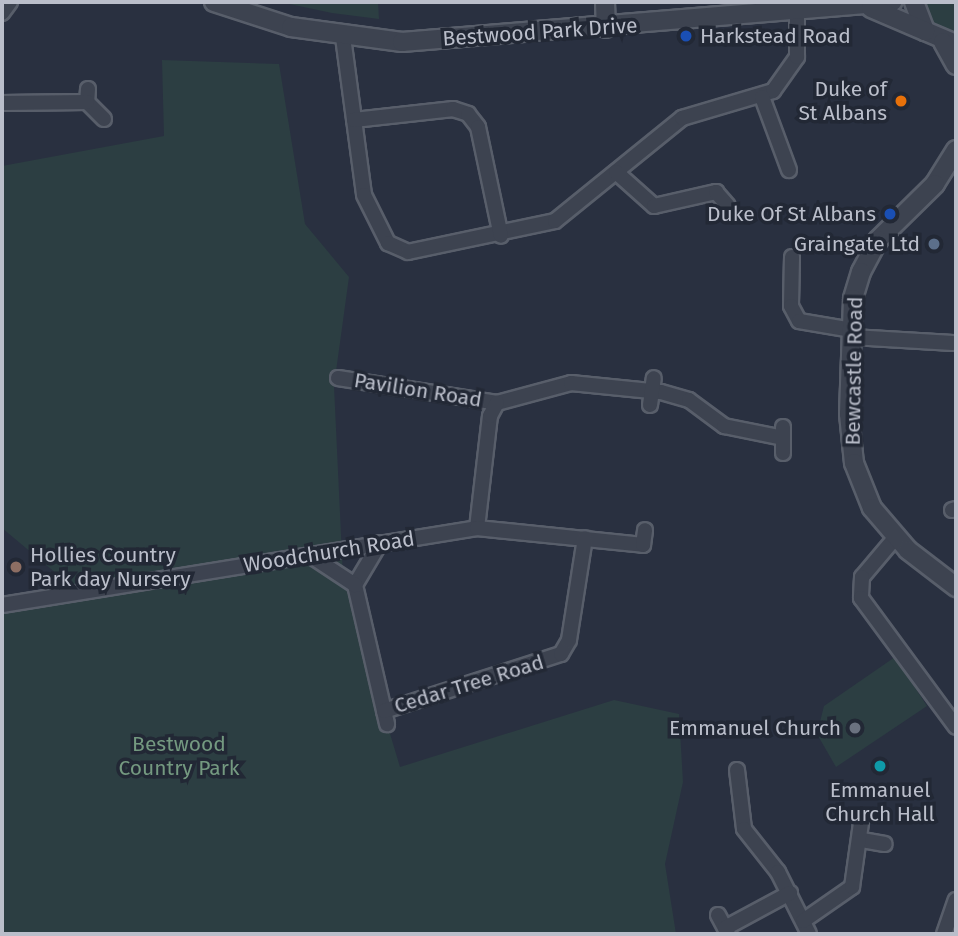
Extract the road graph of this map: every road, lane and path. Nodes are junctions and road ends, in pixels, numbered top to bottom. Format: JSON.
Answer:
{"nodes":[{"id":1,"x":9,"y":2,"type":"edge"},
{"id":2,"x":214,"y":2,"type":"edge"},
{"id":3,"x":605,"y":2,"type":"edge"},
{"id":4,"x":892,"y":2,"type":"edge"},
{"id":5,"x":914,"y":2,"type":"edge"},
{"id":6,"x":871,"y":8,"type":"junction"},
{"id":7,"x":2,"y":13,"type":"edge"},
{"id":8,"x":797,"y":13,"type":"junction"},
{"id":9,"x":606,"y":27,"type":"junction"},
{"id":10,"x":925,"y":31,"type":"junction"},
{"id":11,"x":343,"y":37,"type":"junction"},
{"id":12,"x":949,"y":43,"type":"edge"},
{"id":13,"x":956,"y":65,"type":"edge"},
{"id":14,"x":762,"y":97,"type":"junction"},
{"id":15,"x":2,"y":103,"type":"edge"},
{"id":16,"x":104,"y":119,"type":"dead end"},
{"id":17,"x":354,"y":120,"type":"junction"},
{"id":18,"x":956,"y":150,"type":"edge"},
{"id":19,"x":789,"y":170,"type":"dead end"},
{"id":20,"x":616,"y":172,"type":"junction"},
{"id":21,"x":728,"y":206,"type":"dead end"},
{"id":22,"x":501,"y":236,"type":"junction"},
{"id":23,"x":792,"y":257,"type":"dead end"},
{"id":24,"x":775,"y":272,"type":"dead end"},
{"id":25,"x":792,"y":272,"type":"junction"},
{"id":26,"x":852,"y":333,"type":"junction"},
{"id":27,"x":955,"y":343,"type":"edge"},
{"id":28,"x":338,"y":377,"type":"dead end"},
{"id":29,"x":497,"y":403,"type":"junction"},
{"id":30,"x":783,"y":453,"type":"dead end"},
{"id":31,"x":477,"y":528,"type":"junction"},
{"id":32,"x":645,"y":530,"type":"dead end"},
{"id":33,"x":585,"y":538,"type":"junction"},
{"id":34,"x":895,"y":538,"type":"junction"},
{"id":35,"x":380,"y":543,"type":"junction"},
{"id":36,"x":310,"y":555,"type":"junction"},
{"id":37,"x":355,"y":585,"type":"junction"},
{"id":38,"x":956,"y":587,"type":"edge"},
{"id":39,"x":2,"y":605,"type":"edge"},
{"id":40,"x":956,"y":727,"type":"edge"},
{"id":41,"x":752,"y":786,"type":"dead end"},
{"id":42,"x":861,"y":823,"type":"dead end"},
{"id":43,"x":862,"y":840,"type":"junction"},
{"id":44,"x":885,"y":844,"type":"dead end"},
{"id":45,"x":790,"y":893,"type":"junction"},
{"id":46,"x":956,"y":900,"type":"edge"},
{"id":47,"x":724,"y":926,"type":"edge"},
{"id":48,"x":806,"y":928,"type":"edge"},
{"id":49,"x":944,"y":934,"type":"edge"}],
"edges":[{"from":1,"to":7,"type":"street"},
{"from":2,"to":11,"type":"street","name":"Bestwood Park Drive"},
{"from":3,"to":9,"type":"street"},
{"from":4,"to":6,"type":"street","name":"Bestwood Park Drive"},
{"from":5,"to":10,"type":"street"},
{"from":6,"to":8,"type":"street","name":"Bestwood Park Drive"},
{"from":6,"to":10,"type":"street","name":"Bestwood Park Drive"},
{"from":8,"to":9,"type":"street","name":"Bestwood Park Drive"},
{"from":8,"to":14,"type":"street"},
{"from":9,"to":11,"type":"street","name":"Bestwood Park Drive"},
{"from":10,"to":12,"type":"street","name":"Bestwood Park Drive"},
{"from":11,"to":17,"type":"street"},
{"from":12,"to":13,"type":"street"},
{"from":14,"to":19,"type":"street"},
{"from":14,"to":20,"type":"street"},
{"from":15,"to":16,"type":"street"},
{"from":17,"to":22,"type":"street"},
{"from":17,"to":22,"type":"street"},
{"from":18,"to":26,"type":"street","name":"Bewcastle Road"},
{"from":20,"to":21,"type":"street"},
{"from":20,"to":22,"type":"street"},
{"from":23,"to":25,"type":"street"},
{"from":24,"to":25,"type":"street"},
{"from":25,"to":26,"type":"street"},
{"from":26,"to":27,"type":"street"},
{"from":26,"to":34,"type":"street","name":"Bewcastle Road"},
{"from":28,"to":29,"type":"street","name":"Pavilion Road"},
{"from":29,"to":30,"type":"street","name":"Pavilion Road"},
{"from":29,"to":31,"type":"street","name":"Pavilion Road"},
{"from":31,"to":33,"type":"street","name":"Woodchurch Road"},
{"from":31,"to":35,"type":"street","name":"Woodchurch Road"},
{"from":32,"to":33,"type":"street","name":"Woodchurch Road"},
{"from":33,"to":37,"type":"street","name":"Cedar Tree Road"},
{"from":34,"to":38,"type":"street","name":"Bewcastle Road"},
{"from":34,"to":40,"type":"street"},
{"from":35,"to":36,"type":"street","name":"Woodchurch Road"},
{"from":35,"to":37,"type":"street"},
{"from":36,"to":37,"type":"street"},
{"from":36,"to":39,"type":"street","name":"Woodchurch Road"},
{"from":41,"to":45,"type":"street"},
{"from":42,"to":43,"type":"street"},
{"from":43,"to":44,"type":"street"},
{"from":43,"to":48,"type":"street"},
{"from":45,"to":47,"type":"street"},
{"from":45,"to":48,"type":"street"},
{"from":46,"to":49,"type":"street"}]}
